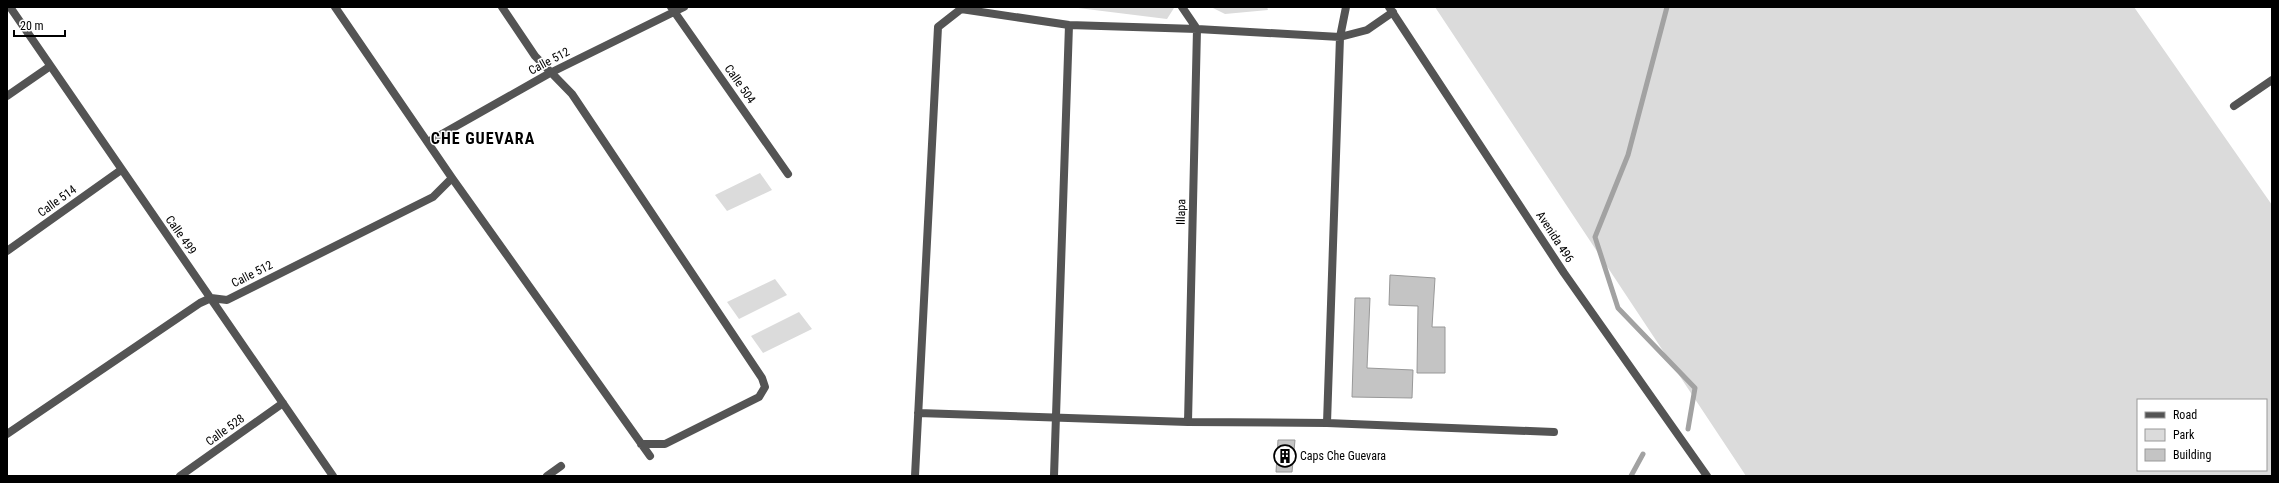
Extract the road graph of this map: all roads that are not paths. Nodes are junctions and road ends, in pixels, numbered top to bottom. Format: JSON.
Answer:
{"nodes":[{"id":1,"x":10,"y":7,"type":"edge"},
{"id":2,"x":335,"y":7,"type":"edge"},
{"id":3,"x":502,"y":7,"type":"edge"},
{"id":4,"x":684,"y":7,"type":"edge"},
{"id":5,"x":1182,"y":7,"type":"edge"},
{"id":6,"x":1346,"y":7,"type":"edge"},
{"id":7,"x":960,"y":8,"type":"edge"},
{"id":8,"x":673,"y":9,"type":"edge"},
{"id":9,"x":1391,"y":10,"type":"edge"},
{"id":10,"x":1069,"y":25,"type":"junction"},
{"id":11,"x":1198,"y":29,"type":"junction"},
{"id":12,"x":1340,"y":37,"type":"junction"},
{"id":13,"x":49,"y":67,"type":"junction"},
{"id":14,"x":550,"y":73,"type":"junction"},
{"id":15,"x":2272,"y":80,"type":"edge"},
{"id":16,"x":7,"y":96,"type":"edge"},
{"id":17,"x":2234,"y":106,"type":"dead end"},
{"id":18,"x":428,"y":142,"type":"junction"},
{"id":19,"x":121,"y":170,"type":"junction"},
{"id":20,"x":788,"y":174,"type":"dead end"},
{"id":21,"x":452,"y":178,"type":"junction"},
{"id":22,"x":7,"y":251,"type":"edge"},
{"id":23,"x":211,"y":298,"type":"junction"},
{"id":24,"x":283,"y":403,"type":"junction"},
{"id":25,"x":918,"y":413,"type":"junction"},
{"id":26,"x":1057,"y":416,"type":"junction"},
{"id":27,"x":1188,"y":422,"type":"junction"},
{"id":28,"x":1327,"y":423,"type":"junction"},
{"id":29,"x":1554,"y":432,"type":"dead end"},
{"id":30,"x":7,"y":434,"type":"edge"},
{"id":31,"x":642,"y":444,"type":"junction"},
{"id":32,"x":650,"y":456,"type":"dead end"},
{"id":33,"x":561,"y":466,"type":"dead end"},
{"id":34,"x":180,"y":476,"type":"edge"},
{"id":35,"x":333,"y":476,"type":"edge"},
{"id":36,"x":547,"y":476,"type":"edge"},
{"id":37,"x":915,"y":476,"type":"edge"},
{"id":38,"x":1054,"y":476,"type":"edge"},
{"id":39,"x":1707,"y":476,"type":"edge"}],
"edges":[{"from":1,"to":13,"type":"street","name":"Calle 499"},
{"from":2,"to":18,"type":"street"},
{"from":3,"to":14,"type":"street"},
{"from":4,"to":8,"type":"street","name":"Calle 512"},
{"from":5,"to":11,"type":"street"},
{"from":6,"to":12,"type":"street"},
{"from":7,"to":10,"type":"street"},
{"from":7,"to":25,"type":"street"},
{"from":8,"to":14,"type":"street","name":"Calle 512"},
{"from":8,"to":20,"type":"street","name":"Calle 504"},
{"from":9,"to":12,"type":"street"},
{"from":9,"to":39,"type":"street","name":"Avenida 496"},
{"from":10,"to":11,"type":"street"},
{"from":10,"to":26,"type":"street"},
{"from":11,"to":12,"type":"street"},
{"from":11,"to":27,"type":"street","name":"Illapa"},
{"from":12,"to":28,"type":"street"},
{"from":13,"to":16,"type":"street"},
{"from":13,"to":19,"type":"street","name":"Calle 499"},
{"from":14,"to":18,"type":"street","name":"Calle 512"},
{"from":14,"to":31,"type":"street"},
{"from":15,"to":17,"type":"street"},
{"from":18,"to":21,"type":"street"},
{"from":19,"to":22,"type":"street","name":"Calle 514"},
{"from":19,"to":23,"type":"street","name":"Calle 499"},
{"from":21,"to":23,"type":"street","name":"Calle 512"},
{"from":21,"to":31,"type":"street"},
{"from":23,"to":24,"type":"street","name":"Calle 499"},
{"from":23,"to":30,"type":"street","name":"Calle 512"},
{"from":24,"to":34,"type":"street","name":"Calle 528"},
{"from":24,"to":35,"type":"street","name":"Calle 499"},
{"from":25,"to":26,"type":"street"},
{"from":25,"to":37,"type":"street"},
{"from":26,"to":27,"type":"street"},
{"from":26,"to":38,"type":"street"},
{"from":27,"to":28,"type":"street"},
{"from":28,"to":29,"type":"street"},
{"from":31,"to":32,"type":"street"},
{"from":33,"to":36,"type":"street"}]}
